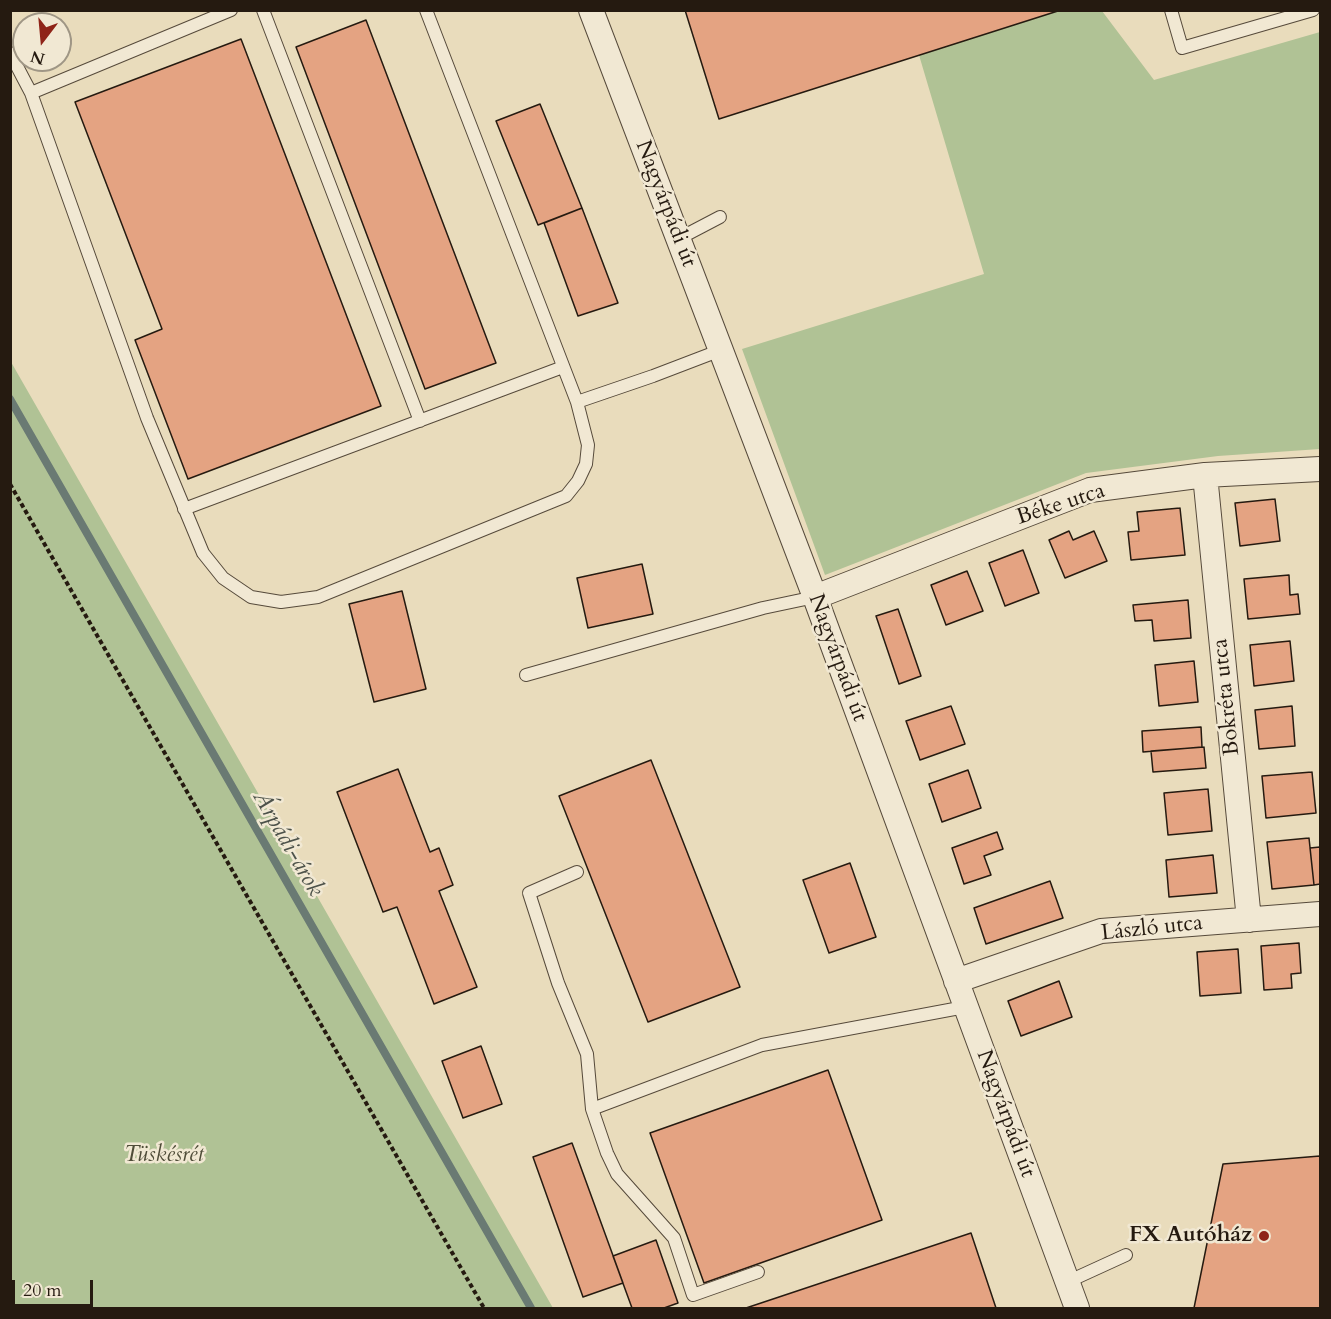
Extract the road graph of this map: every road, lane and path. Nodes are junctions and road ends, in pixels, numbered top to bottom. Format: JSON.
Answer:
{"nodes":[{"id":1,"x":231,"y":10,"type":"edge"},
{"id":2,"x":263,"y":10,"type":"edge"},
{"id":3,"x":426,"y":10,"type":"edge"},
{"id":4,"x":591,"y":10,"type":"edge"},
{"id":5,"x":1171,"y":10,"type":"edge"},
{"id":6,"x":1313,"y":10,"type":"edge"},
{"id":7,"x":1273,"y":16,"type":"edge"},
{"id":8,"x":10,"y":53,"type":"edge"},
{"id":9,"x":31,"y":93,"type":"junction"},
{"id":10,"x":720,"y":217,"type":"dead end"},
{"id":11,"x":678,"y":239,"type":"junction"},
{"id":12,"x":721,"y":350,"type":"junction"},
{"id":13,"x":563,"y":367,"type":"junction"},
{"id":14,"x":577,"y":402,"type":"junction"},
{"id":15,"x":420,"y":421,"type":"junction"},
{"id":16,"x":1320,"y":469,"type":"edge"},
{"id":17,"x":1205,"y":475,"type":"junction"},
{"id":18,"x":10,"y":484,"type":"edge"},
{"id":19,"x":184,"y":509,"type":"junction"},
{"id":20,"x":815,"y":597,"type":"junction"},
{"id":21,"x":526,"y":675,"type":"dead end"},
{"id":22,"x":577,"y":872,"type":"dead end"},
{"id":23,"x":1320,"y":914,"type":"edge"},
{"id":24,"x":1249,"y":920,"type":"junction"},
{"id":25,"x":956,"y":981,"type":"junction"},
{"id":26,"x":965,"y":1007,"type":"junction"},
{"id":27,"x":592,"y":1109,"type":"junction"},
{"id":28,"x":1126,"y":1255,"type":"dead end"},
{"id":29,"x":758,"y":1272,"type":"dead end"},
{"id":30,"x":1067,"y":1282,"type":"junction"},
{"id":31,"x":484,"y":1308,"type":"edge"},
{"id":32,"x":1077,"y":1308,"type":"edge"}],
"edges":[{"from":1,"to":9,"type":"lane"},
{"from":2,"to":15,"type":"lane"},
{"from":3,"to":13,"type":"lane"},
{"from":4,"to":11,"type":"street","name":"Nagyárpádi út"},
{"from":5,"to":7,"type":"lane"},
{"from":6,"to":7,"type":"lane"},
{"from":8,"to":9,"type":"lane"},
{"from":9,"to":19,"type":"lane"},
{"from":10,"to":11,"type":"lane"},
{"from":11,"to":12,"type":"street","name":"Nagyárpádi út"},
{"from":12,"to":14,"type":"lane"},
{"from":12,"to":20,"type":"street","name":"Nagyárpádi út"},
{"from":13,"to":14,"type":"lane"},
{"from":13,"to":15,"type":"lane"},
{"from":14,"to":19,"type":"lane"},
{"from":15,"to":19,"type":"lane"},
{"from":16,"to":17,"type":"street","name":"Béke utca"},
{"from":17,"to":20,"type":"street","name":"Béke utca"},
{"from":17,"to":24,"type":"street","name":"Bokréta utca"},
{"from":18,"to":31,"type":"path"},
{"from":20,"to":21,"type":"lane"},
{"from":20,"to":25,"type":"street","name":"Nagyárpádi út"},
{"from":22,"to":27,"type":"lane"},
{"from":23,"to":24,"type":"street","name":"László utca"},
{"from":24,"to":25,"type":"street","name":"László utca"},
{"from":25,"to":26,"type":"street","name":"Nagyárpádi út"},
{"from":26,"to":27,"type":"lane"},
{"from":26,"to":30,"type":"street","name":"Nagyárpádi út"},
{"from":27,"to":29,"type":"lane"},
{"from":28,"to":30,"type":"lane"},
{"from":30,"to":32,"type":"street","name":"Nagyárpádi út"}]}
